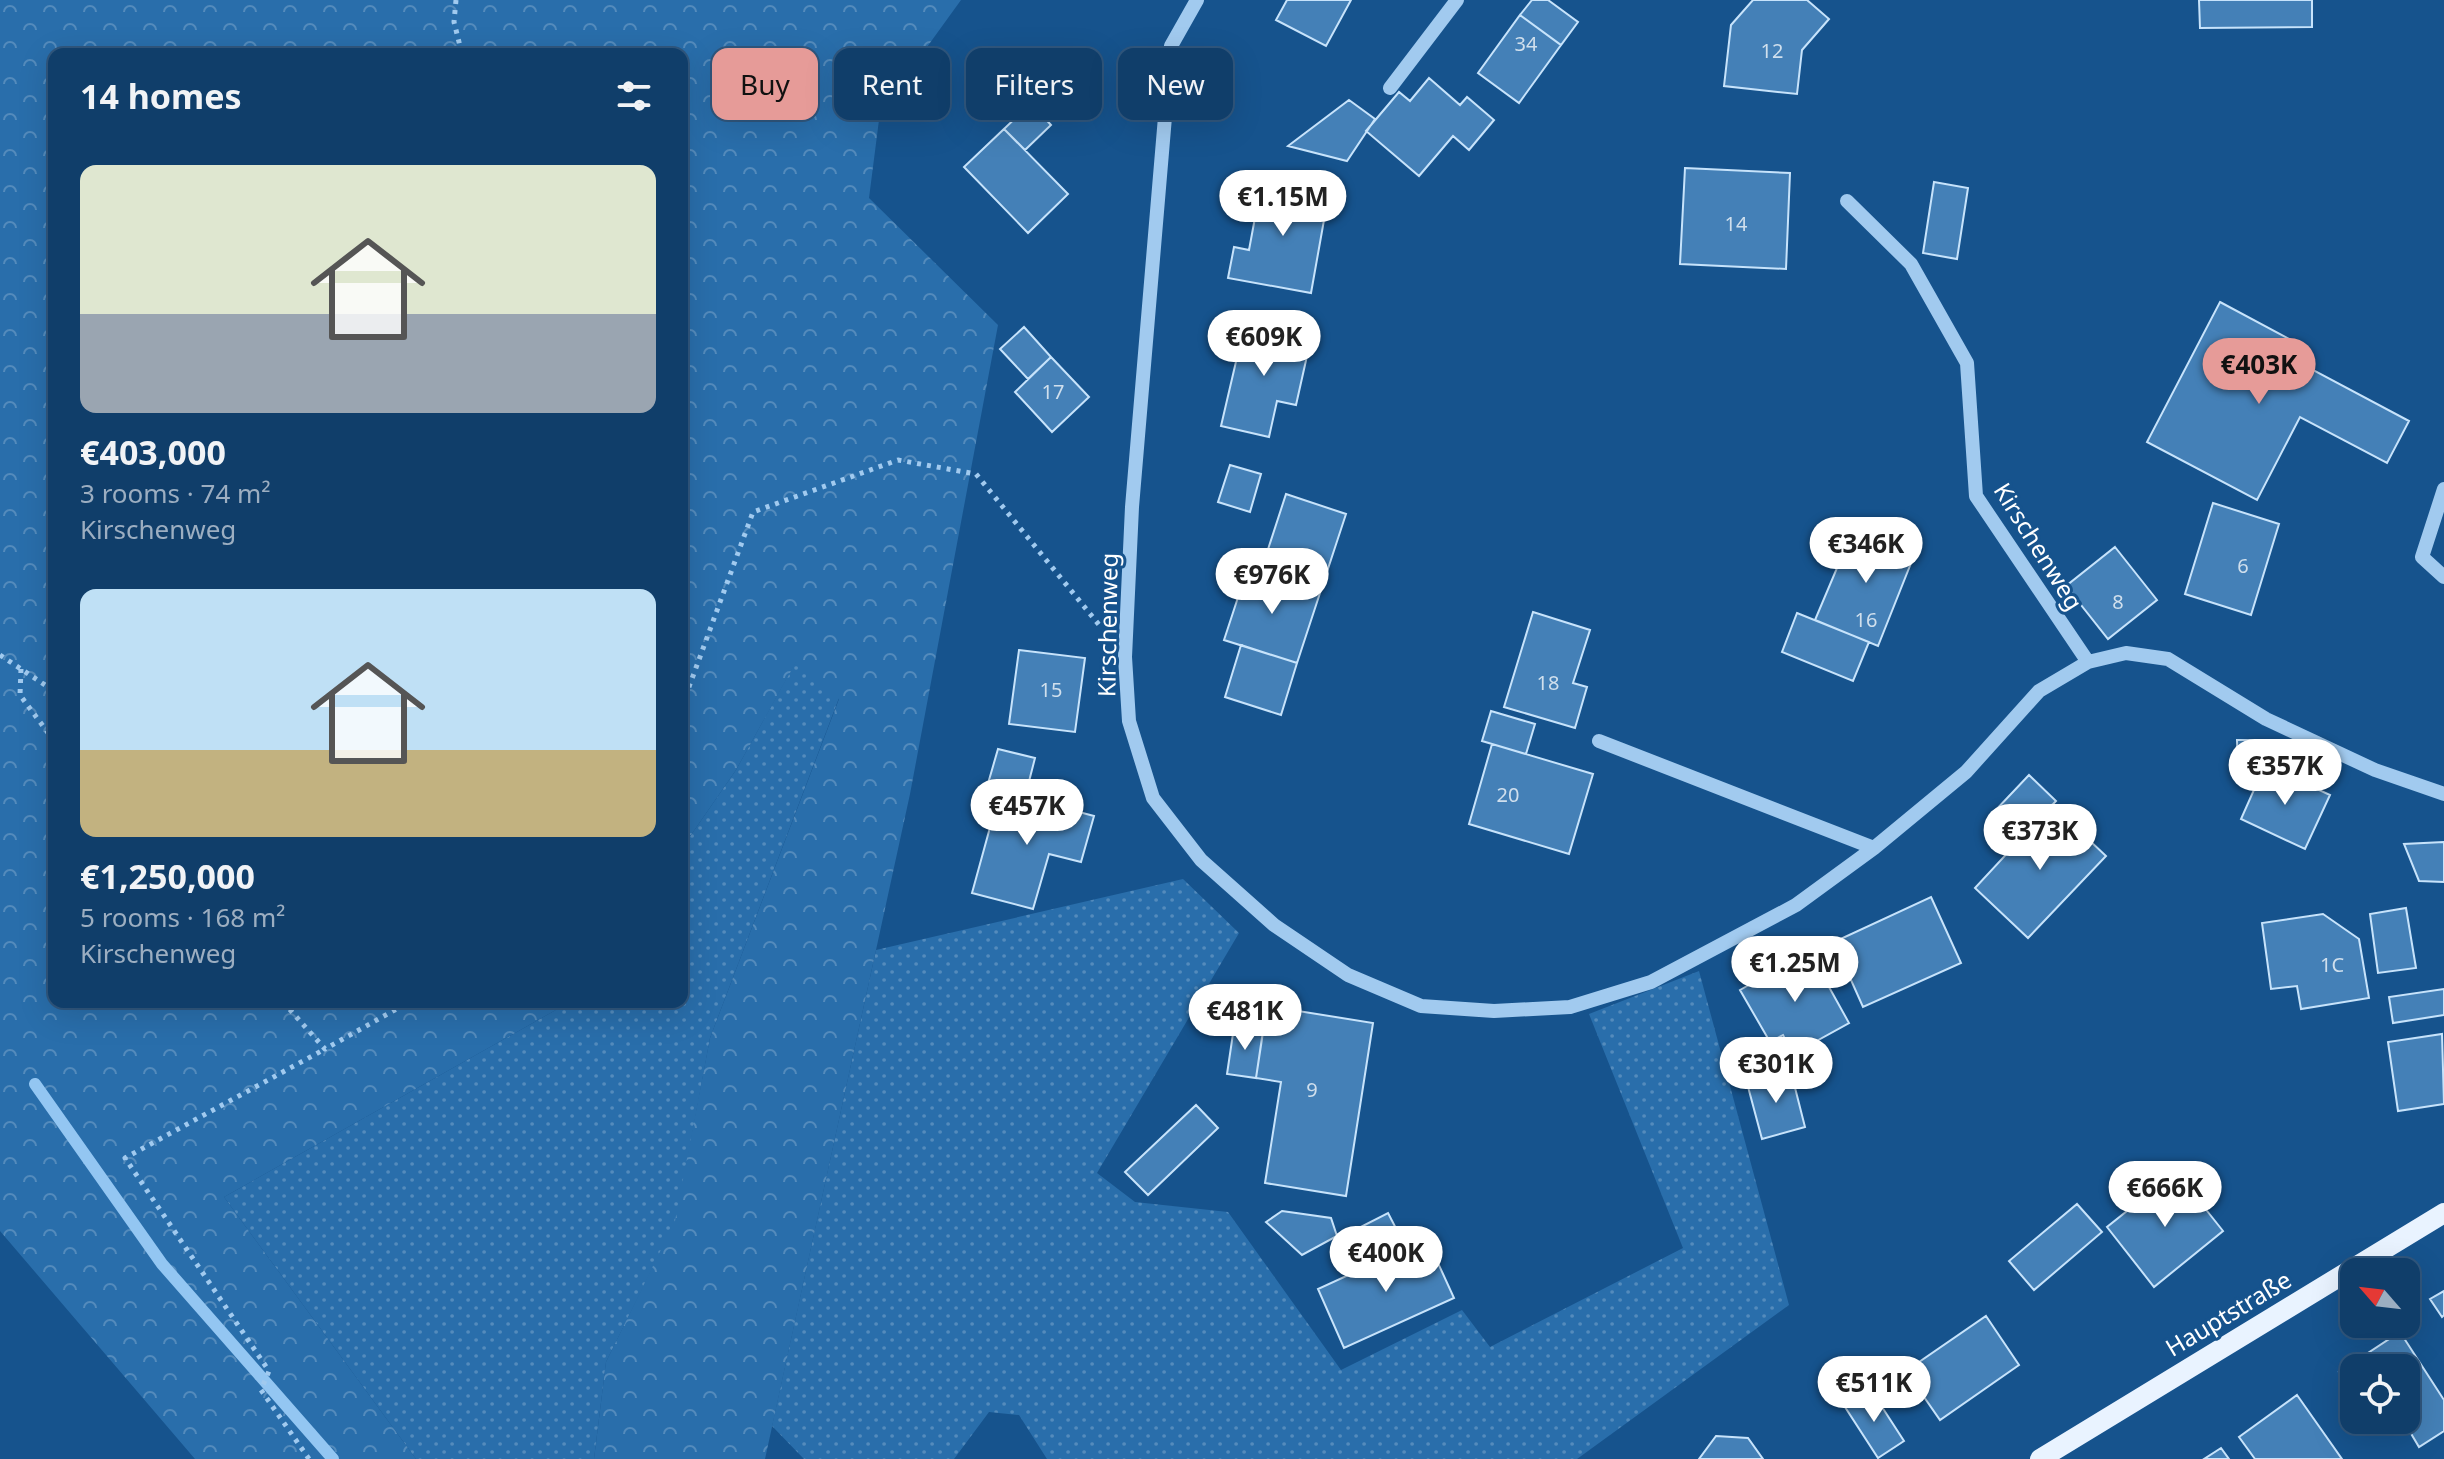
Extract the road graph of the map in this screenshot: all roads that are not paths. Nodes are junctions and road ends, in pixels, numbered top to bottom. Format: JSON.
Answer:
{"nodes":[{"id":1,"x":1197,"y":0,"type":"edge"},
{"id":2,"x":1457,"y":0,"type":"edge"},
{"id":3,"x":1390,"y":88,"type":"dead end"},
{"id":4,"x":1847,"y":201,"type":"dead end"},
{"id":5,"x":2444,"y":489,"type":"edge"},
{"id":6,"x":2444,"y":577,"type":"edge"},
{"id":7,"x":2088,"y":662,"type":"junction"},
{"id":8,"x":1599,"y":741,"type":"dead end"},
{"id":9,"x":2444,"y":794,"type":"edge"},
{"id":10,"x":1874,"y":848,"type":"junction"},
{"id":11,"x":2444,"y":1213,"type":"edge"},
{"id":12,"x":2040,"y":1459,"type":"edge"}],
"edges":[{"from":1,"to":10,"type":"street","name":"Kirschenweg"},
{"from":2,"to":3,"type":"street"},
{"from":4,"to":7,"type":"street","name":"Kirschenweg"},
{"from":5,"to":6,"type":"street"},
{"from":7,"to":9,"type":"street","name":"Kirschenweg"},
{"from":7,"to":10,"type":"street","name":"Kirschenweg"},
{"from":8,"to":10,"type":"street"},
{"from":11,"to":12,"type":"main road","name":"Hauptstraße"}]}
